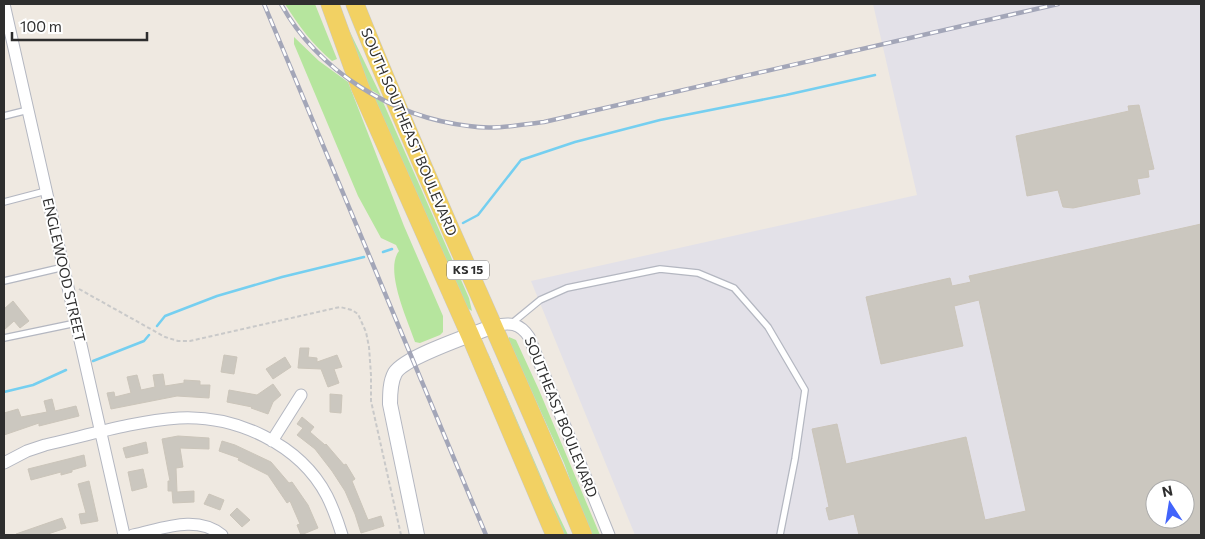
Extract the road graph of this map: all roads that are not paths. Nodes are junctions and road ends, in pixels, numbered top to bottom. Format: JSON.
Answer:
{"nodes":[{"id":1,"x":4,"y":4,"type":"edge"},
{"id":2,"x":330,"y":4,"type":"edge"},
{"id":3,"x":354,"y":4,"type":"edge"},
{"id":4,"x":28,"y":110,"type":"junction"},
{"id":5,"x":4,"y":116,"type":"edge"},
{"id":6,"x":46,"y":191,"type":"junction"},
{"id":7,"x":4,"y":202,"type":"edge"},
{"id":8,"x":64,"y":268,"type":"junction"},
{"id":9,"x":4,"y":281,"type":"edge"},
{"id":10,"x":76,"y":322,"type":"junction"},
{"id":11,"x":512,"y":323,"type":"junction"},
{"id":12,"x":494,"y":326,"type":"junction"},
{"id":13,"x":470,"y":335,"type":"junction"},
{"id":14,"x":4,"y":338,"type":"edge"},
{"id":15,"x":301,"y":395,"type":"dead end"},
{"id":16,"x":101,"y":432,"type":"junction"},
{"id":17,"x":272,"y":441,"type":"junction"},
{"id":18,"x":4,"y":463,"type":"edge"},
{"id":19,"x":124,"y":535,"type":"edge"},
{"id":20,"x":133,"y":535,"type":"edge"},
{"id":21,"x":222,"y":535,"type":"edge"},
{"id":22,"x":342,"y":535,"type":"edge"},
{"id":23,"x":417,"y":535,"type":"edge"},
{"id":24,"x":555,"y":535,"type":"edge"},
{"id":25,"x":583,"y":535,"type":"edge"},
{"id":26,"x":609,"y":535,"type":"edge"},
{"id":27,"x":780,"y":535,"type":"edge"}],
"edges":[{"from":1,"to":4,"type":"street","name":"ENGLEWOOD STREET"},
{"from":2,"to":13,"type":"main road","name":"SOUTH SOUTHEAST BOULEVARD","number":"KS 15"},
{"from":3,"to":12,"type":"main road","name":"SOUTH SOUTHEAST BOULEVARD","number":"KS 15"},
{"from":4,"to":5,"type":"lane"},
{"from":4,"to":6,"type":"street","name":"ENGLEWOOD STREET"},
{"from":6,"to":7,"type":"lane"},
{"from":6,"to":8,"type":"street","name":"ENGLEWOOD STREET"},
{"from":8,"to":9,"type":"lane"},
{"from":8,"to":10,"type":"street","name":"ENGLEWOOD STREET"},
{"from":10,"to":14,"type":"lane"},
{"from":10,"to":16,"type":"street","name":"ENGLEWOOD STREET"},
{"from":11,"to":12,"type":"street","name":"SOUTHEAST BOULEVARD"},
{"from":11,"to":26,"type":"street","name":"SOUTHEAST BOULEVARD"},
{"from":11,"to":27,"type":"lane"},
{"from":12,"to":13,"type":"street"},
{"from":12,"to":25,"type":"main road","name":"SOUTH SOUTHEAST BOULEVARD","number":"KS 15"},
{"from":13,"to":23,"type":"street"},
{"from":13,"to":24,"type":"main road","name":"SOUTH SOUTHEAST BOULEVARD","number":"KS 15"},
{"from":15,"to":17,"type":"street"},
{"from":16,"to":17,"type":"street"},
{"from":16,"to":18,"type":"street"},
{"from":16,"to":19,"type":"street","name":"ENGLEWOOD STREET"},
{"from":17,"to":22,"type":"street"},
{"from":20,"to":21,"type":"street"}]}
